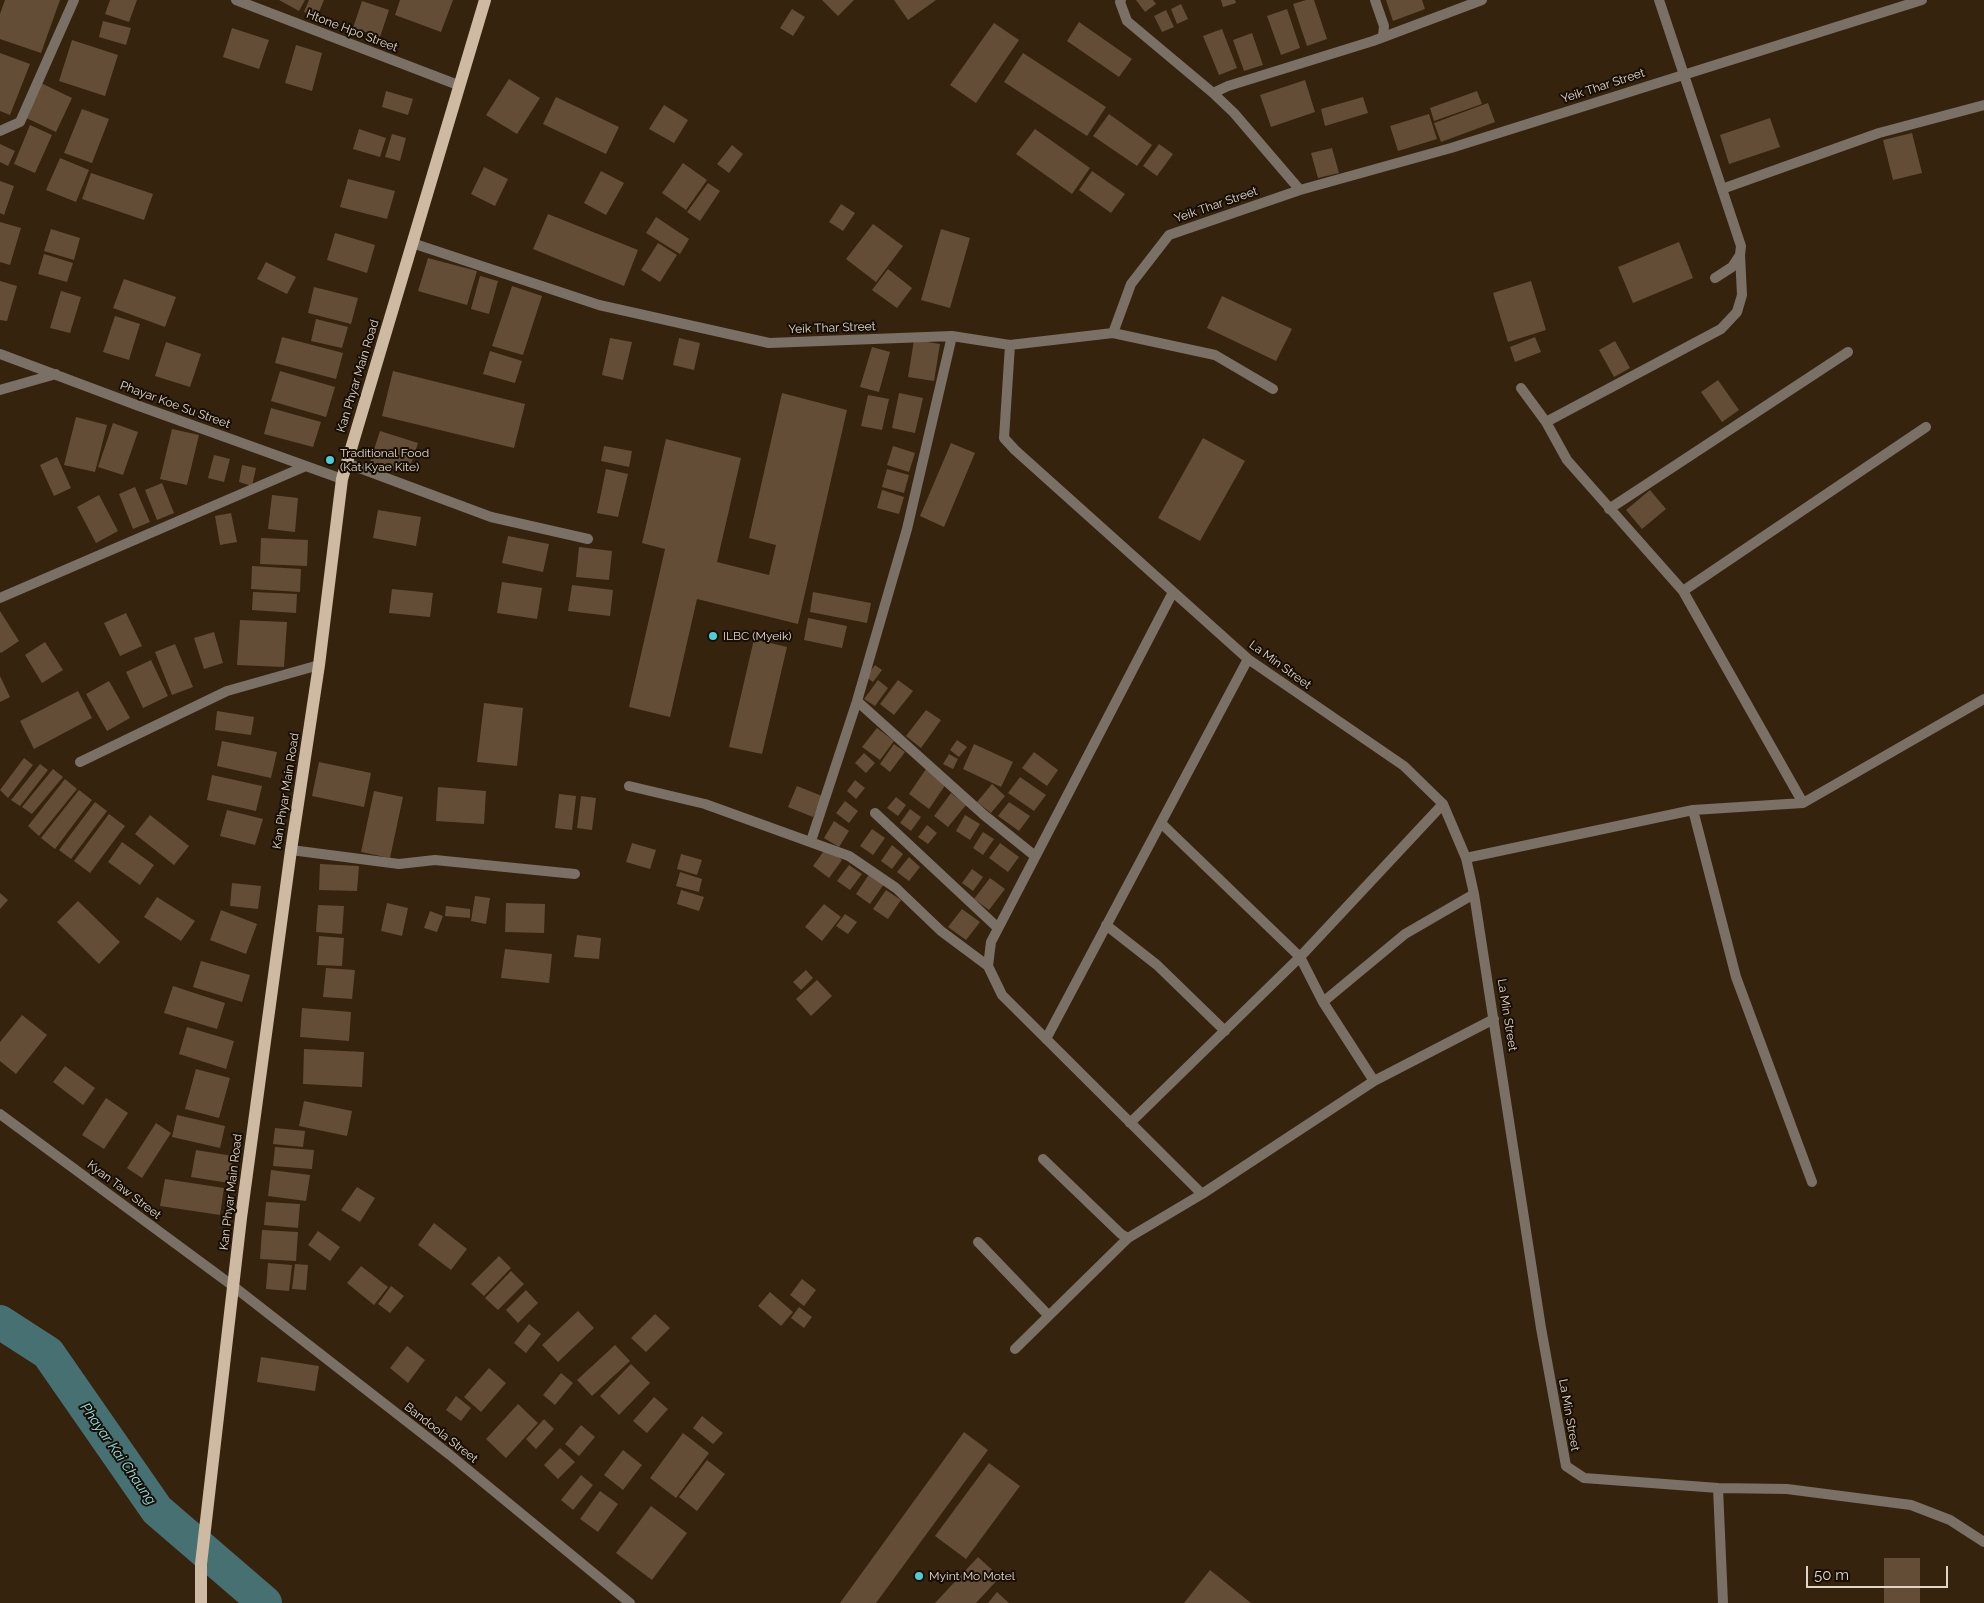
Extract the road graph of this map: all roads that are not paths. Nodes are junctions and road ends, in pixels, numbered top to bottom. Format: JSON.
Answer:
{"nodes":[{"id":1,"x":74,"y":0,"type":"edge"},
{"id":2,"x":236,"y":0,"type":"edge"},
{"id":3,"x":485,"y":0,"type":"edge"},
{"id":4,"x":1121,"y":0,"type":"edge"},
{"id":5,"x":1375,"y":0,"type":"edge"},
{"id":6,"x":1482,"y":0,"type":"edge"},
{"id":7,"x":1659,"y":0,"type":"edge"},
{"id":8,"x":1922,"y":0,"type":"edge"},
{"id":9,"x":1383,"y":36,"type":"junction"},
{"id":10,"x":1683,"y":74,"type":"junction"},
{"id":11,"x":458,"y":85,"type":"junction"},
{"id":12,"x":1213,"y":92,"type":"junction"},
{"id":13,"x":1984,"y":105,"type":"edge"},
{"id":14,"x":0,"y":131,"type":"edge"},
{"id":15,"x":1722,"y":189,"type":"junction"},
{"id":16,"x":1300,"y":190,"type":"junction"},
{"id":17,"x":412,"y":243,"type":"junction"},
{"id":18,"x":1740,"y":255,"type":"junction"},
{"id":19,"x":1715,"y":278,"type":"dead end"},
{"id":20,"x":1113,"y":333,"type":"junction"},
{"id":21,"x":952,"y":336,"type":"junction"},
{"id":22,"x":1010,"y":345,"type":"junction"},
{"id":23,"x":1848,"y":352,"type":"dead end"},
{"id":24,"x":0,"y":354,"type":"edge"},
{"id":25,"x":56,"y":374,"type":"junction"},
{"id":26,"x":1521,"y":388,"type":"dead end"},
{"id":27,"x":1274,"y":389,"type":"dead end"},
{"id":28,"x":0,"y":390,"type":"edge"},
{"id":29,"x":1546,"y":422,"type":"junction"},
{"id":30,"x":1926,"y":427,"type":"dead end"},
{"id":31,"x":346,"y":463,"type":"junction"},
{"id":32,"x":306,"y":466,"type":"junction"},
{"id":33,"x":342,"y":479,"type":"junction"},
{"id":34,"x":1609,"y":509,"type":"junction"},
{"id":35,"x":588,"y":538,"type":"dead end"},
{"id":36,"x":1173,"y":592,"type":"junction"},
{"id":37,"x":1683,"y":592,"type":"junction"},
{"id":38,"x":0,"y":598,"type":"edge"},
{"id":39,"x":1248,"y":659,"type":"junction"},
{"id":40,"x":319,"y":665,"type":"junction"},
{"id":41,"x":1984,"y":699,"type":"edge"},
{"id":42,"x":857,"y":701,"type":"junction"},
{"id":43,"x":80,"y":762,"type":"dead end"},
{"id":44,"x":629,"y":786,"type":"dead end"},
{"id":45,"x":1803,"y":803,"type":"junction"},
{"id":46,"x":1444,"y":804,"type":"junction"},
{"id":47,"x":1693,"y":810,"type":"junction"},
{"id":48,"x":875,"y":813,"type":"dead end"},
{"id":49,"x":1161,"y":823,"type":"junction"},
{"id":50,"x":811,"y":841,"type":"junction"},
{"id":51,"x":291,"y":850,"type":"junction"},
{"id":52,"x":1035,"y":856,"type":"junction"},
{"id":53,"x":1466,"y":858,"type":"junction"},
{"id":54,"x":575,"y":874,"type":"dead end"},
{"id":55,"x":1474,"y":894,"type":"junction"},
{"id":56,"x":1106,"y":925,"type":"junction"},
{"id":57,"x":998,"y":928,"type":"junction"},
{"id":58,"x":1300,"y":957,"type":"junction"},
{"id":59,"x":988,"y":966,"type":"junction"},
{"id":60,"x":1323,"y":1002,"type":"junction"},
{"id":61,"x":1494,"y":1019,"type":"junction"},
{"id":62,"x":1225,"y":1031,"type":"junction"},
{"id":63,"x":1046,"y":1039,"type":"junction"},
{"id":64,"x":1374,"y":1081,"type":"junction"},
{"id":65,"x":0,"y":1114,"type":"edge"},
{"id":66,"x":1130,"y":1123,"type":"junction"},
{"id":67,"x":1043,"y":1159,"type":"dead end"},
{"id":68,"x":1812,"y":1182,"type":"dead end"},
{"id":69,"x":1202,"y":1194,"type":"junction"},
{"id":70,"x":1128,"y":1238,"type":"junction"},
{"id":71,"x":978,"y":1242,"type":"dead end"},
{"id":72,"x":233,"y":1286,"type":"junction"},
{"id":73,"x":1048,"y":1315,"type":"junction"},
{"id":74,"x":1015,"y":1350,"type":"dead end"},
{"id":75,"x":1718,"y":1488,"type":"junction"},
{"id":76,"x":1984,"y":1542,"type":"edge"},
{"id":77,"x":201,"y":1603,"type":"edge"},
{"id":78,"x":630,"y":1603,"type":"edge"},
{"id":79,"x":1724,"y":1603,"type":"edge"}],
"edges":[{"from":1,"to":14,"type":"street"},
{"from":2,"to":11,"type":"street","name":"Htone Hpo Street"},
{"from":3,"to":11,"type":"main road","name":"Kan Phyar Main Road"},
{"from":4,"to":12,"type":"street"},
{"from":5,"to":9,"type":"street"},
{"from":6,"to":9,"type":"street"},
{"from":7,"to":10,"type":"street"},
{"from":8,"to":10,"type":"street","name":"Yeik Thar Street"},
{"from":9,"to":12,"type":"street"},
{"from":10,"to":15,"type":"street"},
{"from":10,"to":16,"type":"street","name":"Yeik Thar Street"},
{"from":11,"to":17,"type":"main road","name":"Kan Phyar Main Road"},
{"from":12,"to":16,"type":"street"},
{"from":13,"to":15,"type":"street"},
{"from":15,"to":18,"type":"street"},
{"from":16,"to":20,"type":"street","name":"Yeik Thar Street"},
{"from":17,"to":21,"type":"street","name":"Yeik Thar Street"},
{"from":17,"to":31,"type":"main road","name":"Kan Phyar Main Road"},
{"from":18,"to":19,"type":"street"},
{"from":18,"to":29,"type":"street"},
{"from":20,"to":22,"type":"street","name":"Yeik Thar Street"},
{"from":20,"to":27,"type":"street"},
{"from":21,"to":22,"type":"street","name":"Yeik Thar Street"},
{"from":21,"to":42,"type":"street"},
{"from":22,"to":36,"type":"street","name":"La Min Street"},
{"from":23,"to":34,"type":"street"},
{"from":24,"to":25,"type":"street","name":"Phayar Koe Su Street"},
{"from":25,"to":28,"type":"street"},
{"from":25,"to":32,"type":"street","name":"Phayar Koe Su Street"},
{"from":26,"to":29,"type":"street"},
{"from":29,"to":34,"type":"street"},
{"from":30,"to":37,"type":"street"},
{"from":31,"to":33,"type":"main road","name":"Kan Phyar Main Road"},
{"from":31,"to":35,"type":"street"},
{"from":32,"to":33,"type":"street","name":"Phayar Koe Su Street"},
{"from":32,"to":38,"type":"street"},
{"from":33,"to":40,"type":"main road","name":"Kan Phyar Main Road"},
{"from":34,"to":37,"type":"street"},
{"from":36,"to":39,"type":"street","name":"La Min Street"},
{"from":36,"to":52,"type":"street"},
{"from":37,"to":45,"type":"street"},
{"from":39,"to":46,"type":"street","name":"La Min Street"},
{"from":39,"to":49,"type":"street"},
{"from":40,"to":43,"type":"street"},
{"from":40,"to":51,"type":"main road","name":"Kan Phyar Main Road"},
{"from":41,"to":45,"type":"street"},
{"from":42,"to":50,"type":"street"},
{"from":42,"to":52,"type":"street"},
{"from":44,"to":50,"type":"street"},
{"from":45,"to":47,"type":"street"},
{"from":46,"to":53,"type":"street","name":"La Min Street"},
{"from":46,"to":58,"type":"street"},
{"from":47,"to":53,"type":"street"},
{"from":47,"to":68,"type":"street"},
{"from":48,"to":57,"type":"street"},
{"from":49,"to":56,"type":"street"},
{"from":49,"to":58,"type":"street"},
{"from":50,"to":59,"type":"street"},
{"from":51,"to":54,"type":"street"},
{"from":51,"to":72,"type":"main road","name":"Kan Phyar Main Road"},
{"from":52,"to":57,"type":"street"},
{"from":53,"to":55,"type":"street","name":"La Min Street"},
{"from":55,"to":60,"type":"street"},
{"from":55,"to":61,"type":"street","name":"La Min Street"},
{"from":56,"to":62,"type":"street"},
{"from":56,"to":63,"type":"street"},
{"from":57,"to":59,"type":"street"},
{"from":58,"to":60,"type":"street"},
{"from":58,"to":62,"type":"street"},
{"from":59,"to":63,"type":"street"},
{"from":60,"to":64,"type":"street"},
{"from":61,"to":64,"type":"street"},
{"from":61,"to":75,"type":"street","name":"La Min Street"},
{"from":62,"to":66,"type":"street"},
{"from":63,"to":66,"type":"street"},
{"from":64,"to":69,"type":"street"},
{"from":65,"to":72,"type":"street","name":"Kyan Taw Street"},
{"from":66,"to":69,"type":"street"},
{"from":67,"to":70,"type":"street"},
{"from":69,"to":70,"type":"street"},
{"from":70,"to":73,"type":"street"},
{"from":71,"to":73,"type":"street"},
{"from":72,"to":77,"type":"main road","name":"Kan Phyar Main Road"},
{"from":72,"to":78,"type":"street","name":"Bandoola Street"},
{"from":73,"to":74,"type":"street"},
{"from":75,"to":76,"type":"street","name":"La Min Street"},
{"from":75,"to":79,"type":"street"}]}
